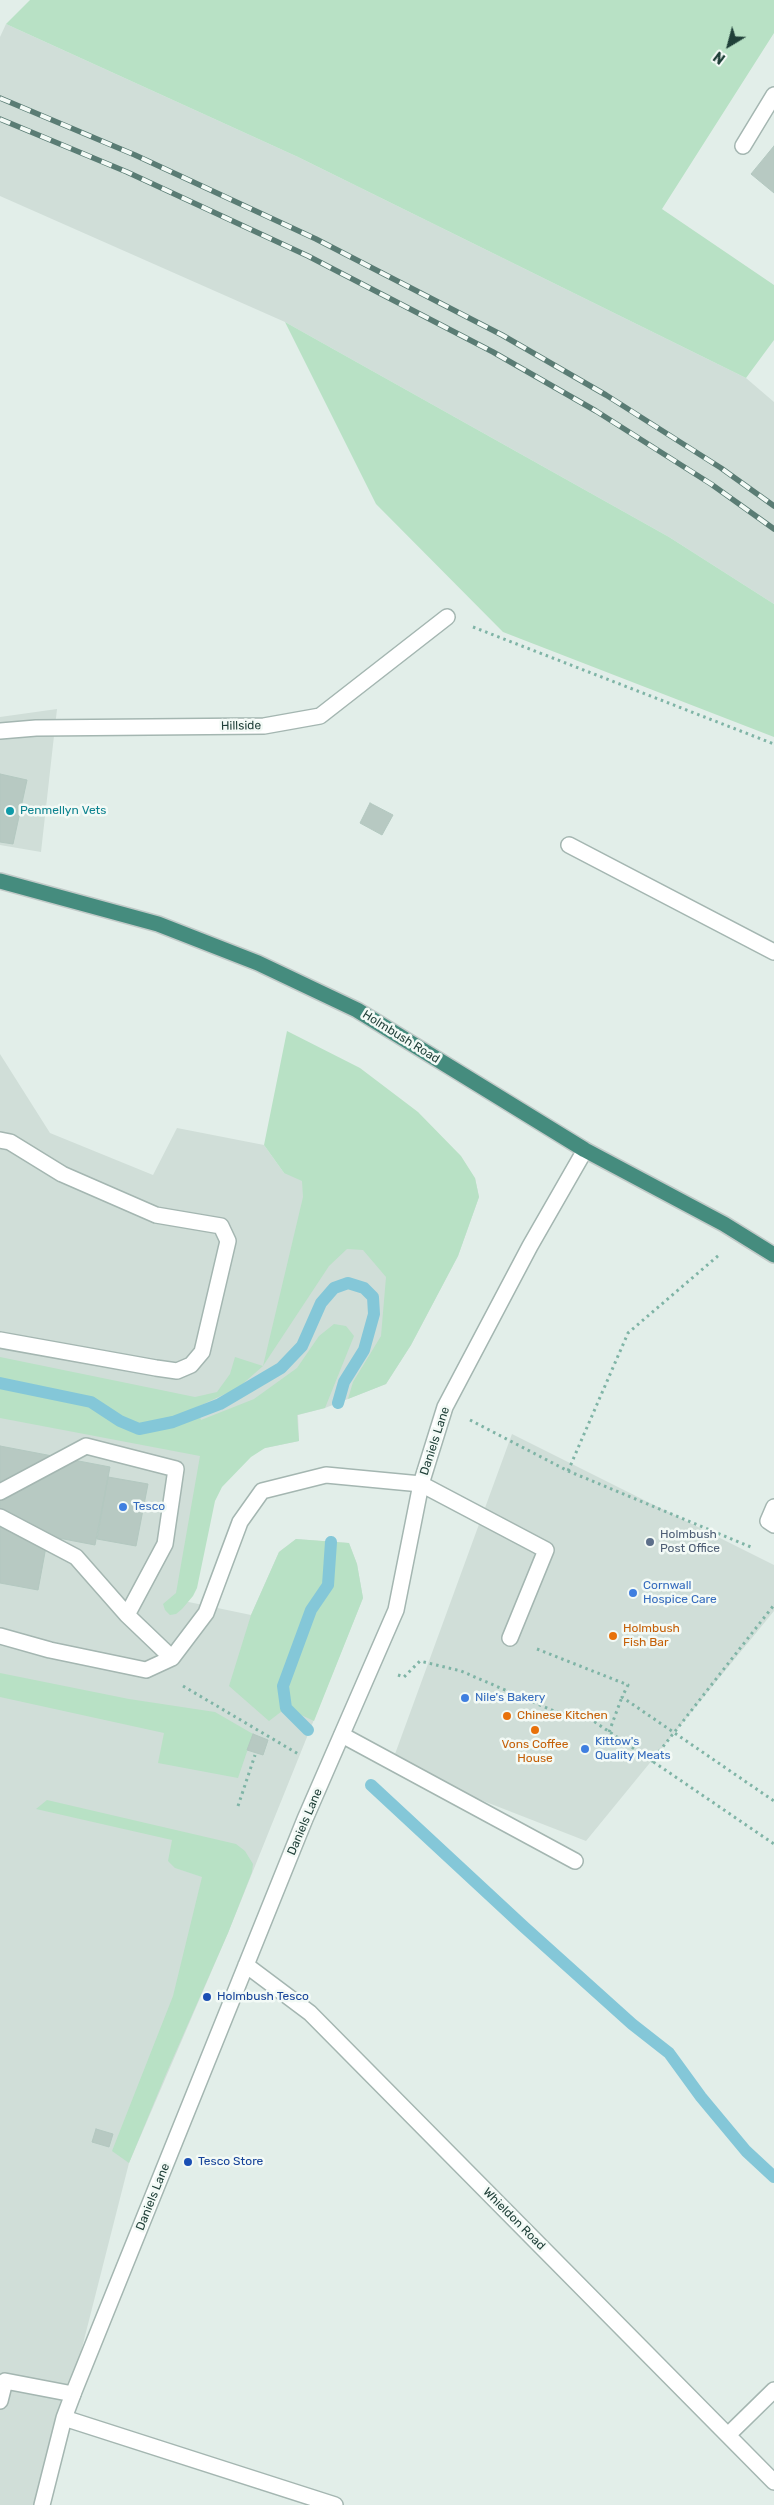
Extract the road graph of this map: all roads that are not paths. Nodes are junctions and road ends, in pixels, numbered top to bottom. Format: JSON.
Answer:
{"nodes":[{"id":1,"x":774,"y":95,"type":"edge"},
{"id":2,"x":743,"y":146,"type":"dead end"},
{"id":3,"x":447,"y":617,"type":"road end"},
{"id":4,"x":0,"y":731,"type":"edge"},
{"id":5,"x":569,"y":845,"type":"dead end"},
{"id":6,"x":0,"y":881,"type":"edge"},
{"id":7,"x":774,"y":952,"type":"edge"},
{"id":8,"x":0,"y":1140,"type":"edge"},
{"id":9,"x":585,"y":1150,"type":"junction"},
{"id":10,"x":774,"y":1255,"type":"edge"},
{"id":11,"x":0,"y":1340,"type":"edge"},
{"id":12,"x":421,"y":1484,"type":"junction"},
{"id":13,"x":0,"y":1492,"type":"edge"},
{"id":14,"x":774,"y":1507,"type":"edge"},
{"id":15,"x":0,"y":1517,"type":"edge"},
{"id":16,"x":774,"y":1525,"type":"edge"},
{"id":17,"x":127,"y":1615,"type":"junction"},
{"id":18,"x":0,"y":1636,"type":"edge"},
{"id":19,"x":510,"y":1638,"type":"road end"},
{"id":20,"x":172,"y":1658,"type":"junction"},
{"id":21,"x":342,"y":1735,"type":"junction"},
{"id":22,"x":575,"y":1861,"type":"dead end"},
{"id":23,"x":246,"y":1965,"type":"junction"},
{"id":24,"x":2,"y":2381,"type":"edge"},
{"id":25,"x":774,"y":2390,"type":"edge"},
{"id":26,"x":73,"y":2394,"type":"junction"},
{"id":27,"x":0,"y":2401,"type":"edge"},
{"id":28,"x":64,"y":2418,"type":"junction"},
{"id":29,"x":728,"y":2436,"type":"junction"},
{"id":30,"x":774,"y":2482,"type":"edge"},
{"id":31,"x":42,"y":2505,"type":"edge"},
{"id":32,"x":336,"y":2505,"type":"edge"}],
"edges":[{"from":1,"to":2,"type":"street"},
{"from":3,"to":4,"type":"street","name":"Hillside"},
{"from":5,"to":7,"type":"street"},
{"from":6,"to":9,"type":"highway","name":"Holmbush Road"},
{"from":8,"to":11,"type":"street"},
{"from":9,"to":10,"type":"highway","name":"Holmbush Road"},
{"from":9,"to":12,"type":"street","name":"Daniels Lane"},
{"from":12,"to":19,"type":"street"},
{"from":12,"to":20,"type":"street"},
{"from":12,"to":21,"type":"street","name":"Daniels Lane"},
{"from":13,"to":17,"type":"street"},
{"from":14,"to":16,"type":"street"},
{"from":15,"to":17,"type":"street"},
{"from":17,"to":20,"type":"street"},
{"from":18,"to":20,"type":"street"},
{"from":21,"to":22,"type":"street"},
{"from":21,"to":23,"type":"street","name":"Daniels Lane"},
{"from":23,"to":26,"type":"street","name":"Daniels Lane"},
{"from":23,"to":29,"type":"street","name":"Whieldon Road"},
{"from":24,"to":26,"type":"street"},
{"from":24,"to":27,"type":"street"},
{"from":25,"to":29,"type":"street"},
{"from":26,"to":28,"type":"street","name":"Daniels Lane"},
{"from":28,"to":31,"type":"street","name":"Daniels Lane"},
{"from":28,"to":32,"type":"street"},
{"from":29,"to":30,"type":"street","name":"Whieldon Road"}]}
